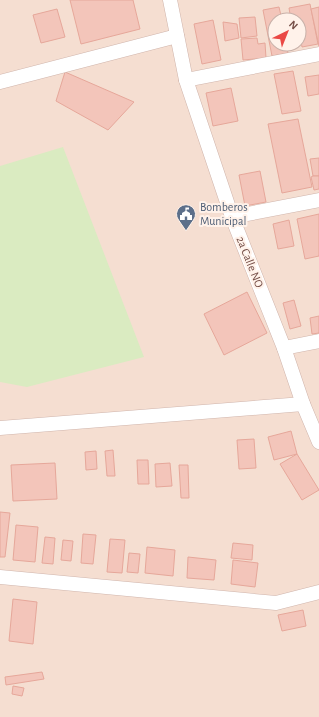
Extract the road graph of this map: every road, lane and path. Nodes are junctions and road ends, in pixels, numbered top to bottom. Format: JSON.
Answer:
{"nodes":[{"id":1,"x":170,"y":0,"type":"edge"},
{"id":2,"x":177,"y":36,"type":"junction"},
{"id":3,"x":319,"y":54,"type":"edge"},
{"id":4,"x":186,"y":80,"type":"junction"},
{"id":5,"x":0,"y":82,"type":"edge"},
{"id":6,"x":319,"y":200,"type":"edge"},
{"id":7,"x":232,"y":217,"type":"junction"},
{"id":8,"x":319,"y":341,"type":"edge"},
{"id":9,"x":284,"y":348,"type":"junction"},
{"id":10,"x":303,"y":404,"type":"junction"},
{"id":11,"x":0,"y":428,"type":"edge"},
{"id":12,"x":319,"y":442,"type":"edge"},
{"id":13,"x":0,"y":577,"type":"edge"},
{"id":14,"x":319,"y":592,"type":"edge"}],
"edges":[{"from":1,"to":2,"type":"street","name":"2a Calle NO"},
{"from":2,"to":4,"type":"street","name":"2a Calle NO"},
{"from":2,"to":5,"type":"street"},
{"from":3,"to":4,"type":"street"},
{"from":4,"to":7,"type":"street","name":"2a Calle NO"},
{"from":6,"to":7,"type":"street"},
{"from":7,"to":9,"type":"street","name":"2a Calle NO"},
{"from":8,"to":9,"type":"street"},
{"from":9,"to":10,"type":"street","name":"2a Calle NO"},
{"from":10,"to":11,"type":"street"},
{"from":10,"to":12,"type":"street","name":"2a Calle NO"},
{"from":13,"to":14,"type":"street"}]}
